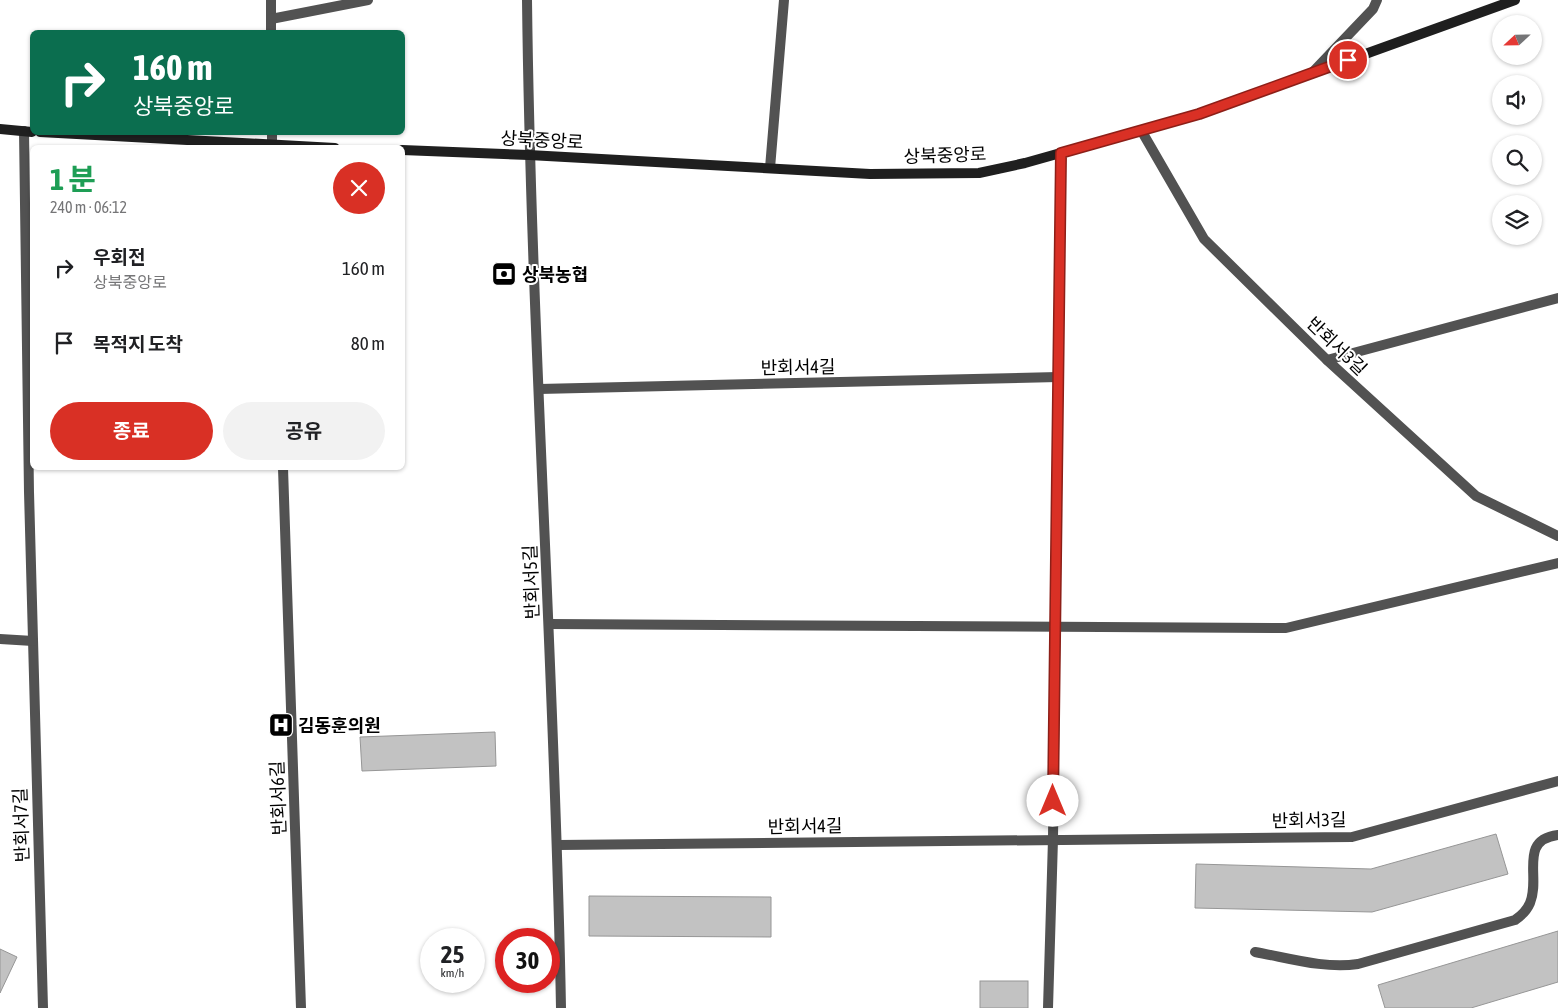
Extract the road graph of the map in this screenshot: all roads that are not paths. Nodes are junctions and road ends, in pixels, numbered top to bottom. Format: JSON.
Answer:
{"nodes":[{"id":1,"x":271,"y":0,"type":"edge"},
{"id":2,"x":368,"y":0,"type":"edge"},
{"id":3,"x":526,"y":0,"type":"edge"},
{"id":4,"x":784,"y":0,"type":"edge"},
{"id":5,"x":1377,"y":0,"type":"edge"},
{"id":6,"x":1515,"y":0,"type":"edge"},
{"id":7,"x":271,"y":19,"type":"junction"},
{"id":8,"x":271,"y":30,"type":"edge"},
{"id":9,"x":1311,"y":74,"type":"junction"},
{"id":10,"x":0,"y":129,"type":"edge"},
{"id":11,"x":1141,"y":130,"type":"junction"},
{"id":12,"x":28,"y":131,"type":"edge"},
{"id":13,"x":90,"y":135,"type":"edge"},
{"id":14,"x":255,"y":145,"type":"edge"},
{"id":15,"x":405,"y":150,"type":"edge"},
{"id":16,"x":1061,"y":153,"type":"junction"},
{"id":17,"x":529,"y":155,"type":"junction"},
{"id":18,"x":770,"y":168,"type":"junction"},
{"id":19,"x":1558,"y":298,"type":"edge"},
{"id":20,"x":30,"y":335,"type":"edge"},
{"id":21,"x":1327,"y":360,"type":"junction"},
{"id":22,"x":1058,"y":377,"type":"junction"},
{"id":23,"x":539,"y":389,"type":"junction"},
{"id":24,"x":31,"y":470,"type":"edge"},
{"id":25,"x":283,"y":470,"type":"edge"},
{"id":26,"x":1558,"y":536,"type":"edge"},
{"id":27,"x":1558,"y":563,"type":"edge"},
{"id":28,"x":549,"y":624,"type":"junction"},
{"id":29,"x":1054,"y":627,"type":"junction"},
{"id":30,"x":0,"y":639,"type":"edge"},
{"id":31,"x":33,"y":641,"type":"junction"},
{"id":32,"x":1558,"y":781,"type":"edge"},
{"id":33,"x":1558,"y":835,"type":"edge"},
{"id":34,"x":1053,"y":839,"type":"junction"},
{"id":35,"x":558,"y":845,"type":"junction"},
{"id":36,"x":1255,"y":952,"type":"dead end"},
{"id":37,"x":42,"y":1008,"type":"edge"},
{"id":38,"x":301,"y":1008,"type":"edge"},
{"id":39,"x":561,"y":1008,"type":"edge"},
{"id":40,"x":1048,"y":1008,"type":"edge"}],
"edges":[{"from":1,"to":7,"type":"street"},
{"from":2,"to":7,"type":"street"},
{"from":3,"to":17,"type":"street","name":"반회서5길"},
{"from":4,"to":18,"type":"street"},
{"from":5,"to":9,"type":"street"},
{"from":6,"to":9,"type":"main road","name":"상북중앙로"},
{"from":7,"to":8,"type":"street"},
{"from":9,"to":11,"type":"main road","name":"상북중앙로"},
{"from":10,"to":12,"type":"main road"},
{"from":11,"to":16,"type":"main road","name":"상북중앙로"},
{"from":11,"to":21,"type":"street","name":"반회서3길"},
{"from":12,"to":20,"type":"street","name":"반회서7길"},
{"from":13,"to":14,"type":"main road"},
{"from":15,"to":17,"type":"main road","name":"상북중앙로"},
{"from":16,"to":18,"type":"main road","name":"상북중앙로"},
{"from":16,"to":22,"type":"street"},
{"from":17,"to":18,"type":"main road","name":"상북중앙로"},
{"from":17,"to":23,"type":"street","name":"반회서5길"},
{"from":19,"to":21,"type":"street"},
{"from":21,"to":26,"type":"street","name":"반회서3길"},
{"from":22,"to":23,"type":"street","name":"반회서4길"},
{"from":22,"to":29,"type":"street"},
{"from":23,"to":28,"type":"street","name":"반회서5길"},
{"from":24,"to":31,"type":"street","name":"반회서7길"},
{"from":25,"to":38,"type":"street","name":"반회서6길"},
{"from":27,"to":29,"type":"street"},
{"from":28,"to":29,"type":"street"},
{"from":28,"to":35,"type":"street","name":"반회서5길"},
{"from":29,"to":34,"type":"street"},
{"from":30,"to":31,"type":"street"},
{"from":31,"to":37,"type":"street","name":"반회서7길"},
{"from":32,"to":34,"type":"street","name":"반회서3길"},
{"from":33,"to":36,"type":"street"},
{"from":34,"to":35,"type":"street","name":"반회서4길"},
{"from":34,"to":40,"type":"street"},
{"from":35,"to":39,"type":"street","name":"반회서5길"}]}
